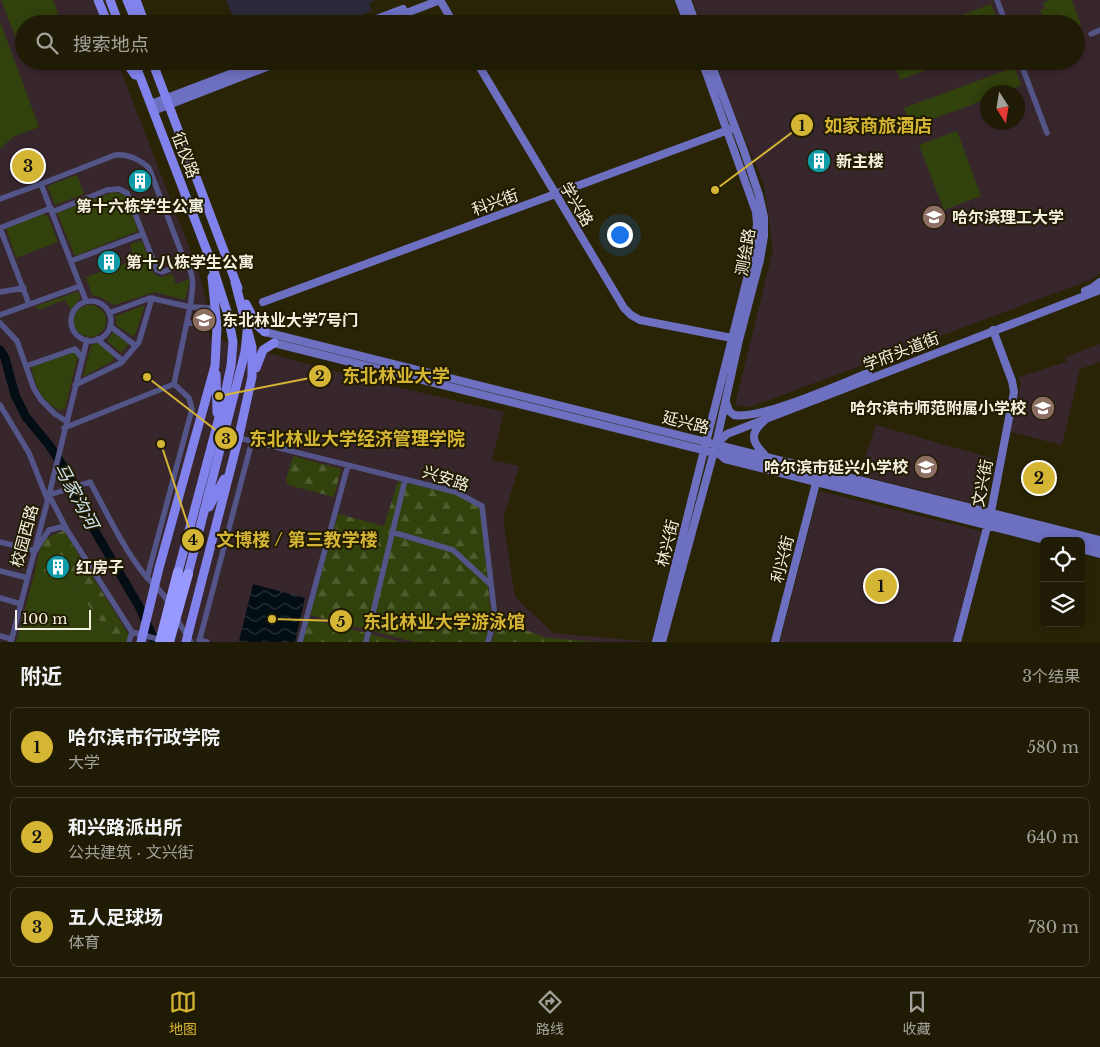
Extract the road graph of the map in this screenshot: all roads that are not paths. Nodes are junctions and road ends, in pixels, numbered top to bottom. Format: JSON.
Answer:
{"nodes":[{"id":1,"x":98,"y":0,"type":"edge"},
{"id":2,"x":110,"y":0,"type":"edge"},
{"id":3,"x":128,"y":0,"type":"edge"},
{"id":4,"x":136,"y":0,"type":"edge"},
{"id":5,"x":426,"y":0,"type":"edge"},
{"id":6,"x":440,"y":0,"type":"edge"},
{"id":7,"x":679,"y":0,"type":"edge"},
{"id":8,"x":687,"y":0,"type":"edge"},
{"id":9,"x":997,"y":0,"type":"edge"},
{"id":10,"x":104,"y":15,"type":"edge"},
{"id":11,"x":116,"y":15,"type":"edge"},
{"id":12,"x":134,"y":15,"type":"edge"},
{"id":13,"x":142,"y":15,"type":"edge"},
{"id":14,"x":387,"y":15,"type":"edge"},
{"id":15,"x":401,"y":15,"type":"edge"},
{"id":16,"x":449,"y":15,"type":"edge"},
{"id":17,"x":685,"y":15,"type":"edge"},
{"id":18,"x":693,"y":15,"type":"edge"},
{"id":19,"x":1003,"y":15,"type":"edge"},
{"id":20,"x":1100,"y":30,"type":"edge"},
{"id":21,"x":1091,"y":34,"type":"dead end"},
{"id":22,"x":131,"y":70,"type":"edge"},
{"id":23,"x":137,"y":70,"type":"edge"},
{"id":24,"x":156,"y":70,"type":"edge"},
{"id":25,"x":243,"y":70,"type":"edge"},
{"id":26,"x":257,"y":70,"type":"edge"},
{"id":27,"x":481,"y":70,"type":"edge"},
{"id":28,"x":706,"y":70,"type":"edge"},
{"id":29,"x":713,"y":70,"type":"edge"},
{"id":30,"x":1023,"y":70,"type":"edge"},
{"id":31,"x":144,"y":89,"type":"junction"},
{"id":32,"x":167,"y":102,"type":"junction"},
{"id":33,"x":152,"y":108,"type":"junction"},
{"id":34,"x":731,"y":129,"type":"junction"},
{"id":35,"x":1047,"y":133,"type":"dead end"},
{"id":36,"x":41,"y":184,"type":"junction"},
{"id":37,"x":555,"y":194,"type":"junction"},
{"id":38,"x":0,"y":200,"type":"edge"},
{"id":39,"x":52,"y":210,"type":"junction"},
{"id":40,"x":0,"y":228,"type":"edge"},
{"id":41,"x":143,"y":234,"type":"junction"},
{"id":42,"x":210,"y":259,"type":"junction"},
{"id":43,"x":71,"y":261,"type":"junction"},
{"id":44,"x":187,"y":263,"type":"junction"},
{"id":45,"x":235,"y":282,"type":"junction"},
{"id":46,"x":1100,"y":282,"type":"edge"},
{"id":47,"x":80,"y":286,"type":"junction"},
{"id":48,"x":24,"y":288,"type":"junction"},
{"id":49,"x":1100,"y":290,"type":"edge"},
{"id":50,"x":0,"y":292,"type":"edge"},
{"id":51,"x":152,"y":298,"type":"junction"},
{"id":52,"x":86,"y":301,"type":"junction"},
{"id":53,"x":264,"y":302,"type":"dead end"},
{"id":54,"x":29,"y":304,"type":"junction"},
{"id":55,"x":190,"y":307,"type":"junction"},
{"id":56,"x":215,"y":308,"type":"junction"},
{"id":57,"x":109,"y":313,"type":"junction"},
{"id":58,"x":0,"y":315,"type":"edge"},
{"id":59,"x":0,"y":323,"type":"edge"},
{"id":60,"x":187,"y":323,"type":"junction"},
{"id":61,"x":246,"y":324,"type":"junction"},
{"id":62,"x":217,"y":325,"type":"junction"},
{"id":63,"x":110,"y":326,"type":"junction"},
{"id":64,"x":993,"y":330,"type":"junction"},
{"id":65,"x":265,"y":332,"type":"joint"},
{"id":66,"x":736,"y":339,"type":"junction"},
{"id":67,"x":87,"y":340,"type":"junction"},
{"id":68,"x":98,"y":340,"type":"junction"},
{"id":69,"x":274,"y":343,"type":"joint"},
{"id":70,"x":136,"y":346,"type":"junction"},
{"id":71,"x":82,"y":358,"type":"junction"},
{"id":72,"x":123,"y":361,"type":"junction"},
{"id":73,"x":26,"y":366,"type":"junction"},
{"id":74,"x":215,"y":366,"type":"junction"},
{"id":75,"x":174,"y":384,"type":"junction"},
{"id":76,"x":75,"y":385,"type":"junction"},
{"id":77,"x":726,"y":400,"type":"junction"},
{"id":78,"x":0,"y":405,"type":"edge"},
{"id":79,"x":772,"y":416,"type":"junction"},
{"id":80,"x":217,"y":423,"type":"junction"},
{"id":81,"x":65,"y":424,"type":"junction"},
{"id":82,"x":240,"y":433,"type":"junction"},
{"id":83,"x":252,"y":441,"type":"junction"},
{"id":84,"x":707,"y":442,"type":"junction"},
{"id":85,"x":716,"y":444,"type":"junction"},
{"id":86,"x":705,"y":451,"type":"junction"},
{"id":87,"x":716,"y":453,"type":"junction"},
{"id":88,"x":765,"y":456,"type":"junction"},
{"id":89,"x":348,"y":465,"type":"junction"},
{"id":90,"x":230,"y":468,"type":"junction"},
{"id":91,"x":405,"y":480,"type":"junction"},
{"id":92,"x":816,"y":483,"type":"junction"},
{"id":93,"x":49,"y":498,"type":"junction"},
{"id":94,"x":989,"y":518,"type":"junction"},
{"id":95,"x":67,"y":530,"type":"junction"},
{"id":96,"x":392,"y":532,"type":"junction"},
{"id":97,"x":199,"y":533,"type":"junction"},
{"id":98,"x":1064,"y":537,"type":"edge"},
{"id":99,"x":1040,"y":538,"type":"edge"},
{"id":100,"x":1100,"y":540,"type":"edge"},
{"id":101,"x":0,"y":542,"type":"edge"},
{"id":102,"x":1085,"y":542,"type":"edge"},
{"id":103,"x":1100,"y":546,"type":"edge"},
{"id":104,"x":1085,"y":550,"type":"edge"},
{"id":105,"x":35,"y":551,"type":"junction"},
{"id":106,"x":1100,"y":554,"type":"edge"},
{"id":107,"x":0,"y":571,"type":"edge"},
{"id":108,"x":183,"y":573,"type":"junction"},
{"id":109,"x":28,"y":578,"type":"junction"},
{"id":110,"x":148,"y":578,"type":"junction"},
{"id":111,"x":492,"y":585,"type":"junction"},
{"id":112,"x":0,"y":598,"type":"edge"},
{"id":113,"x":21,"y":604,"type":"junction"},
{"id":114,"x":132,"y":632,"type":"junction"},
{"id":115,"x":0,"y":636,"type":"edge"},
{"id":116,"x":11,"y":640,"type":"edge"},
{"id":117,"x":199,"y":641,"type":"edge"},
{"id":118,"x":129,"y":642,"type":"edge"},
{"id":119,"x":141,"y":642,"type":"edge"},
{"id":120,"x":160,"y":642,"type":"edge"},
{"id":121,"x":169,"y":642,"type":"edge"},
{"id":122,"x":186,"y":642,"type":"edge"},
{"id":123,"x":191,"y":642,"type":"edge"},
{"id":124,"x":207,"y":642,"type":"edge"},
{"id":125,"x":300,"y":642,"type":"edge"},
{"id":126,"x":366,"y":642,"type":"edge"},
{"id":127,"x":488,"y":642,"type":"edge"},
{"id":128,"x":656,"y":642,"type":"edge"},
{"id":129,"x":663,"y":642,"type":"edge"},
{"id":130,"x":775,"y":642,"type":"edge"},
{"id":131,"x":957,"y":642,"type":"edge"}],
"edges":[{"from":1,"to":10,"type":"main road"},
{"from":2,"to":11,"type":"main road"},
{"from":3,"to":12,"type":"main road"},
{"from":4,"to":13,"type":"main road"},
{"from":5,"to":14,"type":"main road"},
{"from":6,"to":15,"type":"main road"},
{"from":6,"to":16,"type":"main road"},
{"from":7,"to":17,"type":"main road"},
{"from":8,"to":18,"type":"main road"},
{"from":9,"to":19,"type":"street"},
{"from":20,"to":21,"type":"street"},
{"from":22,"to":31,"type":"main road"},
{"from":23,"to":31,"type":"main road","name":"征仪路"},
{"from":24,"to":32,"type":"main road"},
{"from":25,"to":32,"type":"main road"},
{"from":26,"to":32,"type":"main road"},
{"from":27,"to":37,"type":"main road","name":"学兴路"},
{"from":28,"to":34,"type":"main road","name":"测绘路"},
{"from":29,"to":34,"type":"main road","name":"测绘路"},
{"from":30,"to":35,"type":"street"},
{"from":31,"to":33,"type":"main road","name":"征仪路"},
{"from":32,"to":33,"type":"main road"},
{"from":32,"to":45,"type":"main road"},
{"from":33,"to":42,"type":"main road","name":"征仪路"},
{"from":34,"to":37,"type":"main road","name":"科兴街"},
{"from":34,"to":66,"type":"main road","name":"测绘路"},
{"from":36,"to":38,"type":"street"},
{"from":36,"to":39,"type":"street"},
{"from":36,"to":44,"type":"street"},
{"from":37,"to":53,"type":"main road","name":"科兴街"},
{"from":37,"to":66,"type":"main road","name":"学兴路"},
{"from":39,"to":40,"type":"street"},
{"from":39,"to":41,"type":"street"},
{"from":39,"to":43,"type":"street"},
{"from":40,"to":48,"type":"street"},
{"from":41,"to":43,"type":"street"},
{"from":41,"to":44,"type":"street"},
{"from":42,"to":56,"type":"main road"},
{"from":42,"to":80,"type":"main road"},
{"from":43,"to":47,"type":"street"},
{"from":44,"to":55,"type":"street"},
{"from":45,"to":61,"type":"main road"},
{"from":45,"to":65,"type":"main road"},
{"from":46,"to":77,"type":"main road","name":"学府头道街"},
{"from":47,"to":52,"type":"street"},
{"from":47,"to":54,"type":"street"},
{"from":48,"to":50,"type":"street"},
{"from":48,"to":54,"type":"street"},
{"from":49,"to":64,"type":"main road","name":"学府头道街"},
{"from":51,"to":55,"type":"street"},
{"from":51,"to":57,"type":"street"},
{"from":51,"to":70,"type":"street"},
{"from":52,"to":57,"type":"street"},
{"from":52,"to":67,"type":"street"},
{"from":54,"to":58,"type":"street"},
{"from":55,"to":56,"type":"street"},
{"from":55,"to":60,"type":"street"},
{"from":56,"to":62,"type":"main road"},
{"from":57,"to":63,"type":"street"},
{"from":59,"to":73,"type":"street"},
{"from":60,"to":62,"type":"street"},
{"from":60,"to":75,"type":"street"},
{"from":61,"to":82,"type":"main road"},
{"from":61,"to":97,"type":"main road"},
{"from":62,"to":74,"type":"main road"},
{"from":63,"to":68,"type":"street"},
{"from":63,"to":70,"type":"street"},
{"from":64,"to":79,"type":"main road","name":"学府头道街"},
{"from":64,"to":94,"type":"main road","name":"文兴街"},
{"from":65,"to":84,"type":"main road","name":"延兴路"},
{"from":66,"to":77,"type":"main road","name":"测绘路"},
{"from":66,"to":84,"type":"main road","name":"测绘路"},
{"from":67,"to":68,"type":"street"},
{"from":67,"to":71,"type":"street"},
{"from":68,"to":72,"type":"street"},
{"from":69,"to":82,"type":"main road"},
{"from":69,"to":86,"type":"main road","name":"延兴路"},
{"from":70,"to":72,"type":"street"},
{"from":71,"to":73,"type":"street"},
{"from":71,"to":76,"type":"street"},
{"from":72,"to":76,"type":"street"},
{"from":73,"to":81,"type":"street"},
{"from":74,"to":80,"type":"main road"},
{"from":74,"to":119,"type":"main road"},
{"from":75,"to":81,"type":"street"},
{"from":75,"to":110,"type":"street"},
{"from":76,"to":81,"type":"street"},
{"from":77,"to":85,"type":"main road","name":"测绘路"},
{"from":78,"to":93,"type":"street"},
{"from":79,"to":85,"type":"main road","name":"学府头道街"},
{"from":79,"to":88,"type":"main road"},
{"from":80,"to":108,"type":"main road"},
{"from":81,"to":93,"type":"street","name":"校园西路"},
{"from":82,"to":83,"type":"street","name":"兴安路"},
{"from":82,"to":90,"type":"main road"},
{"from":83,"to":89,"type":"street","name":"兴安路"},
{"from":83,"to":117,"type":"street"},
{"from":84,"to":85,"type":"main road","name":"延兴路"},
{"from":84,"to":86,"type":"main road","name":"测绘路"},
{"from":85,"to":87,"type":"main road","name":"测绘路"},
{"from":85,"to":88,"type":"main road","name":"延兴路"},
{"from":86,"to":87,"type":"main road","name":"延兴路"},
{"from":86,"to":128,"type":"main road","name":"林兴街"},
{"from":87,"to":92,"type":"main road","name":"延兴路"},
{"from":87,"to":94,"type":"main road"},
{"from":87,"to":129,"type":"main road","name":"林兴街"},
{"from":88,"to":94,"type":"main road","name":"延兴路"},
{"from":89,"to":91,"type":"street","name":"兴安路"},
{"from":89,"to":125,"type":"street"},
{"from":90,"to":97,"type":"main road"},
{"from":90,"to":122,"type":"main road"},
{"from":91,"to":96,"type":"street"},
{"from":91,"to":111,"type":"street","name":"兴安路"},
{"from":92,"to":94,"type":"main road","name":"延兴路"},
{"from":92,"to":130,"type":"main road","name":"利兴街"},
{"from":93,"to":95,"type":"street"},
{"from":93,"to":105,"type":"street","name":"校园西路"},
{"from":93,"to":110,"type":"street"},
{"from":94,"to":98,"type":"main road"},
{"from":94,"to":99,"type":"main road","name":"延兴路"},
{"from":94,"to":100,"type":"main road","name":"延兴路"},
{"from":94,"to":131,"type":"main road","name":"文兴街"},
{"from":95,"to":105,"type":"street"},
{"from":95,"to":114,"type":"street"},
{"from":96,"to":111,"type":"street"},
{"from":96,"to":126,"type":"street"},
{"from":97,"to":108,"type":"main road"},
{"from":101,"to":105,"type":"street"},
{"from":102,"to":103,"type":"main road"},
{"from":104,"to":106,"type":"main road"},
{"from":105,"to":109,"type":"street","name":"校园西路"},
{"from":107,"to":109,"type":"street"},
{"from":108,"to":120,"type":"highway"},
{"from":108,"to":121,"type":"highway"},
{"from":109,"to":113,"type":"street","name":"校园西路"},
{"from":110,"to":123,"type":"street"},
{"from":111,"to":127,"type":"street","name":"兴安路"},
{"from":112,"to":113,"type":"street"},
{"from":113,"to":116,"type":"street","name":"校园西路"},
{"from":114,"to":118,"type":"street"},
{"from":114,"to":121,"type":"street"},
{"from":115,"to":116,"type":"street"},
{"from":117,"to":124,"type":"street"}]}
